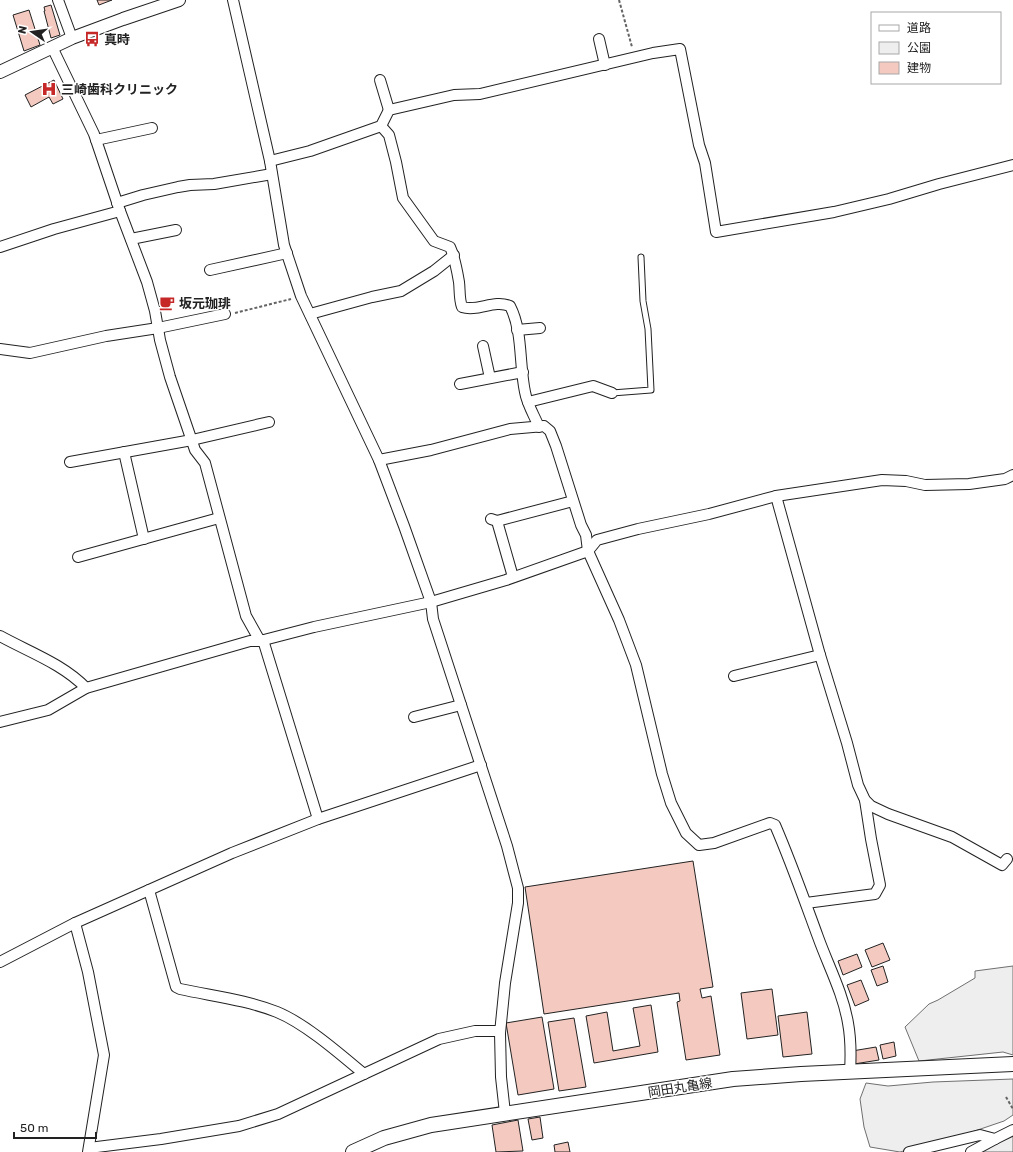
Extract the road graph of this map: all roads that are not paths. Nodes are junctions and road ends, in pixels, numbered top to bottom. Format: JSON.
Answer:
{"nodes":[{"id":1,"x":58,"y":0,"type":"edge"},
{"id":2,"x":179,"y":0,"type":"edge"},
{"id":3,"x":233,"y":0,"type":"edge"},
{"id":4,"x":72,"y":38,"type":"junction"},
{"id":5,"x":599,"y":38,"type":"dead end"},
{"id":6,"x":52,"y":47,"type":"junction"},
{"id":7,"x":605,"y":65,"type":"junction"},
{"id":8,"x":0,"y":72,"type":"edge"},
{"id":9,"x":380,"y":80,"type":"dead end"},
{"id":10,"x":389,"y":110,"type":"junction"},
{"id":11,"x":381,"y":126,"type":"junction"},
{"id":12,"x":152,"y":128,"type":"dead end"},
{"id":13,"x":96,"y":140,"type":"junction"},
{"id":14,"x":270,"y":161,"type":"junction"},
{"id":15,"x":1013,"y":165,"type":"edge"},
{"id":16,"x":272,"y":174,"type":"junction"},
{"id":17,"x":119,"y":207,"type":"junction"},
{"id":18,"x":176,"y":230,"type":"dead end"},
{"id":19,"x":131,"y":239,"type":"junction"},
{"id":20,"x":0,"y":247,"type":"edge"},
{"id":21,"x":287,"y":253,"type":"junction"},
{"id":22,"x":454,"y":255,"type":"junction"},
{"id":23,"x":641,"y":257,"type":"dead end"},
{"id":24,"x":210,"y":270,"type":"dead end"},
{"id":25,"x":224,"y":314,"type":"road end"},
{"id":26,"x":310,"y":314,"type":"junction"},
{"id":27,"x":158,"y":328,"type":"junction"},
{"id":28,"x":540,"y":328,"type":"dead end"},
{"id":29,"x":517,"y":330,"type":"junction"},
{"id":30,"x":482,"y":346,"type":"dead end"},
{"id":31,"x":0,"y":349,"type":"edge"},
{"id":32,"x":522,"y":372,"type":"junction"},
{"id":33,"x":490,"y":378,"type":"junction"},
{"id":34,"x":460,"y":384,"type":"dead end"},
{"id":35,"x":612,"y":393,"type":"joint"},
{"id":36,"x":528,"y":402,"type":"junction"},
{"id":37,"x":268,"y":422,"type":"dead end"},
{"id":38,"x":539,"y":426,"type":"junction"},
{"id":39,"x":192,"y":440,"type":"junction"},
{"id":40,"x":124,"y":452,"type":"junction"},
{"id":41,"x":379,"y":460,"type":"junction"},
{"id":42,"x":70,"y":462,"type":"dead end"},
{"id":43,"x":1013,"y":475,"type":"edge"},
{"id":44,"x":776,"y":496,"type":"junction"},
{"id":45,"x":574,"y":501,"type":"junction"},
{"id":46,"x":219,"y":518,"type":"junction"},
{"id":47,"x":144,"y":539,"type":"junction"},
{"id":48,"x":588,"y":551,"type":"junction"},
{"id":49,"x":78,"y":557,"type":"dead end"},
{"id":50,"x":513,"y":577,"type":"junction"},
{"id":51,"x":430,"y":602,"type":"junction"},
{"id":52,"x":0,"y":636,"type":"edge"},
{"id":53,"x":262,"y":640,"type":"junction"},
{"id":54,"x":820,"y":654,"type":"junction"},
{"id":55,"x":734,"y":676,"type":"dead end"},
{"id":56,"x":86,"y":688,"type":"junction"},
{"id":57,"x":461,"y":705,"type":"junction"},
{"id":58,"x":414,"y":717,"type":"dead end"},
{"id":59,"x":0,"y":722,"type":"edge"},
{"id":60,"x":481,"y":766,"type":"junction"},
{"id":61,"x":865,"y":800,"type":"junction"},
{"id":62,"x":318,"y":819,"type":"junction"},
{"id":63,"x":1007,"y":859,"type":"dead end"},
{"id":64,"x":149,"y":890,"type":"junction"},
{"id":65,"x":806,"y":903,"type":"junction"},
{"id":66,"x":75,"y":923,"type":"junction"},
{"id":67,"x":0,"y":962,"type":"edge"},
{"id":68,"x":500,"y":1031,"type":"junction"},
{"id":69,"x":1013,"y":1064,"type":"edge"},
{"id":70,"x":850,"y":1072,"type":"junction"},
{"id":71,"x":364,"y":1074,"type":"junction"},
{"id":72,"x":505,"y":1113,"type":"junction"},
{"id":73,"x":1013,"y":1130,"type":"edge"},
{"id":74,"x":995,"y":1140,"type":"junction"},
{"id":75,"x":89,"y":1150,"type":"edge"},
{"id":76,"x":353,"y":1152,"type":"edge"},
{"id":77,"x":909,"y":1152,"type":"edge"},
{"id":78,"x":970,"y":1152,"type":"edge"}],
"edges":[{"from":1,"to":4,"type":"street"},
{"from":2,"to":4,"type":"street"},
{"from":3,"to":14,"type":"street"},
{"from":4,"to":6,"type":"street"},
{"from":5,"to":7,"type":"street"},
{"from":6,"to":8,"type":"street"},
{"from":6,"to":13,"type":"street"},
{"from":7,"to":10,"type":"street"},
{"from":7,"to":15,"type":"street"},
{"from":9,"to":10,"type":"street"},
{"from":10,"to":11,"type":"street"},
{"from":11,"to":14,"type":"street"},
{"from":11,"to":22,"type":"street"},
{"from":12,"to":13,"type":"street"},
{"from":13,"to":17,"type":"street"},
{"from":14,"to":16,"type":"street"},
{"from":16,"to":17,"type":"street"},
{"from":16,"to":21,"type":"street"},
{"from":17,"to":19,"type":"street"},
{"from":17,"to":20,"type":"street"},
{"from":18,"to":19,"type":"street"},
{"from":19,"to":27,"type":"street"},
{"from":21,"to":24,"type":"street"},
{"from":21,"to":26,"type":"street"},
{"from":22,"to":26,"type":"street"},
{"from":22,"to":29,"type":"street"},
{"from":23,"to":35,"type":"lane"},
{"from":25,"to":27,"type":"street"},
{"from":26,"to":41,"type":"street"},
{"from":27,"to":31,"type":"street"},
{"from":27,"to":39,"type":"street"},
{"from":28,"to":29,"type":"street"},
{"from":29,"to":32,"type":"street"},
{"from":30,"to":33,"type":"street"},
{"from":32,"to":33,"type":"street"},
{"from":32,"to":36,"type":"street"},
{"from":33,"to":34,"type":"street"},
{"from":35,"to":36,"type":"street"},
{"from":36,"to":38,"type":"street"},
{"from":37,"to":39,"type":"street"},
{"from":38,"to":41,"type":"street"},
{"from":38,"to":45,"type":"street"},
{"from":39,"to":40,"type":"street"},
{"from":39,"to":46,"type":"street"},
{"from":40,"to":42,"type":"street"},
{"from":40,"to":47,"type":"street"},
{"from":41,"to":51,"type":"street"},
{"from":43,"to":44,"type":"street"},
{"from":44,"to":48,"type":"street"},
{"from":44,"to":54,"type":"street"},
{"from":45,"to":48,"type":"street"},
{"from":45,"to":50,"type":"street"},
{"from":46,"to":47,"type":"street"},
{"from":46,"to":53,"type":"street"},
{"from":47,"to":49,"type":"street"},
{"from":48,"to":50,"type":"street"},
{"from":48,"to":65,"type":"street"},
{"from":50,"to":51,"type":"street"},
{"from":51,"to":53,"type":"street"},
{"from":51,"to":57,"type":"street"},
{"from":52,"to":56,"type":"street"},
{"from":53,"to":56,"type":"street"},
{"from":53,"to":62,"type":"street"},
{"from":54,"to":55,"type":"street"},
{"from":54,"to":61,"type":"street"},
{"from":56,"to":59,"type":"street"},
{"from":57,"to":58,"type":"street"},
{"from":57,"to":60,"type":"street"},
{"from":60,"to":62,"type":"street"},
{"from":60,"to":68,"type":"street"},
{"from":61,"to":63,"type":"street"},
{"from":61,"to":65,"type":"street"},
{"from":62,"to":64,"type":"street"},
{"from":64,"to":66,"type":"street"},
{"from":64,"to":71,"type":"street"},
{"from":65,"to":70,"type":"street"},
{"from":66,"to":67,"type":"street"},
{"from":66,"to":75,"type":"street"},
{"from":68,"to":71,"type":"street"},
{"from":68,"to":72,"type":"street"},
{"from":69,"to":70,"type":"main road","name":"岡田丸亀線"},
{"from":70,"to":72,"type":"main road","name":"岡田丸亀線"},
{"from":71,"to":75,"type":"street"},
{"from":72,"to":76,"type":"main road","name":"岡田丸亀線"},
{"from":73,"to":74,"type":"street"},
{"from":74,"to":77,"type":"street"},
{"from":74,"to":78,"type":"street"}]}
